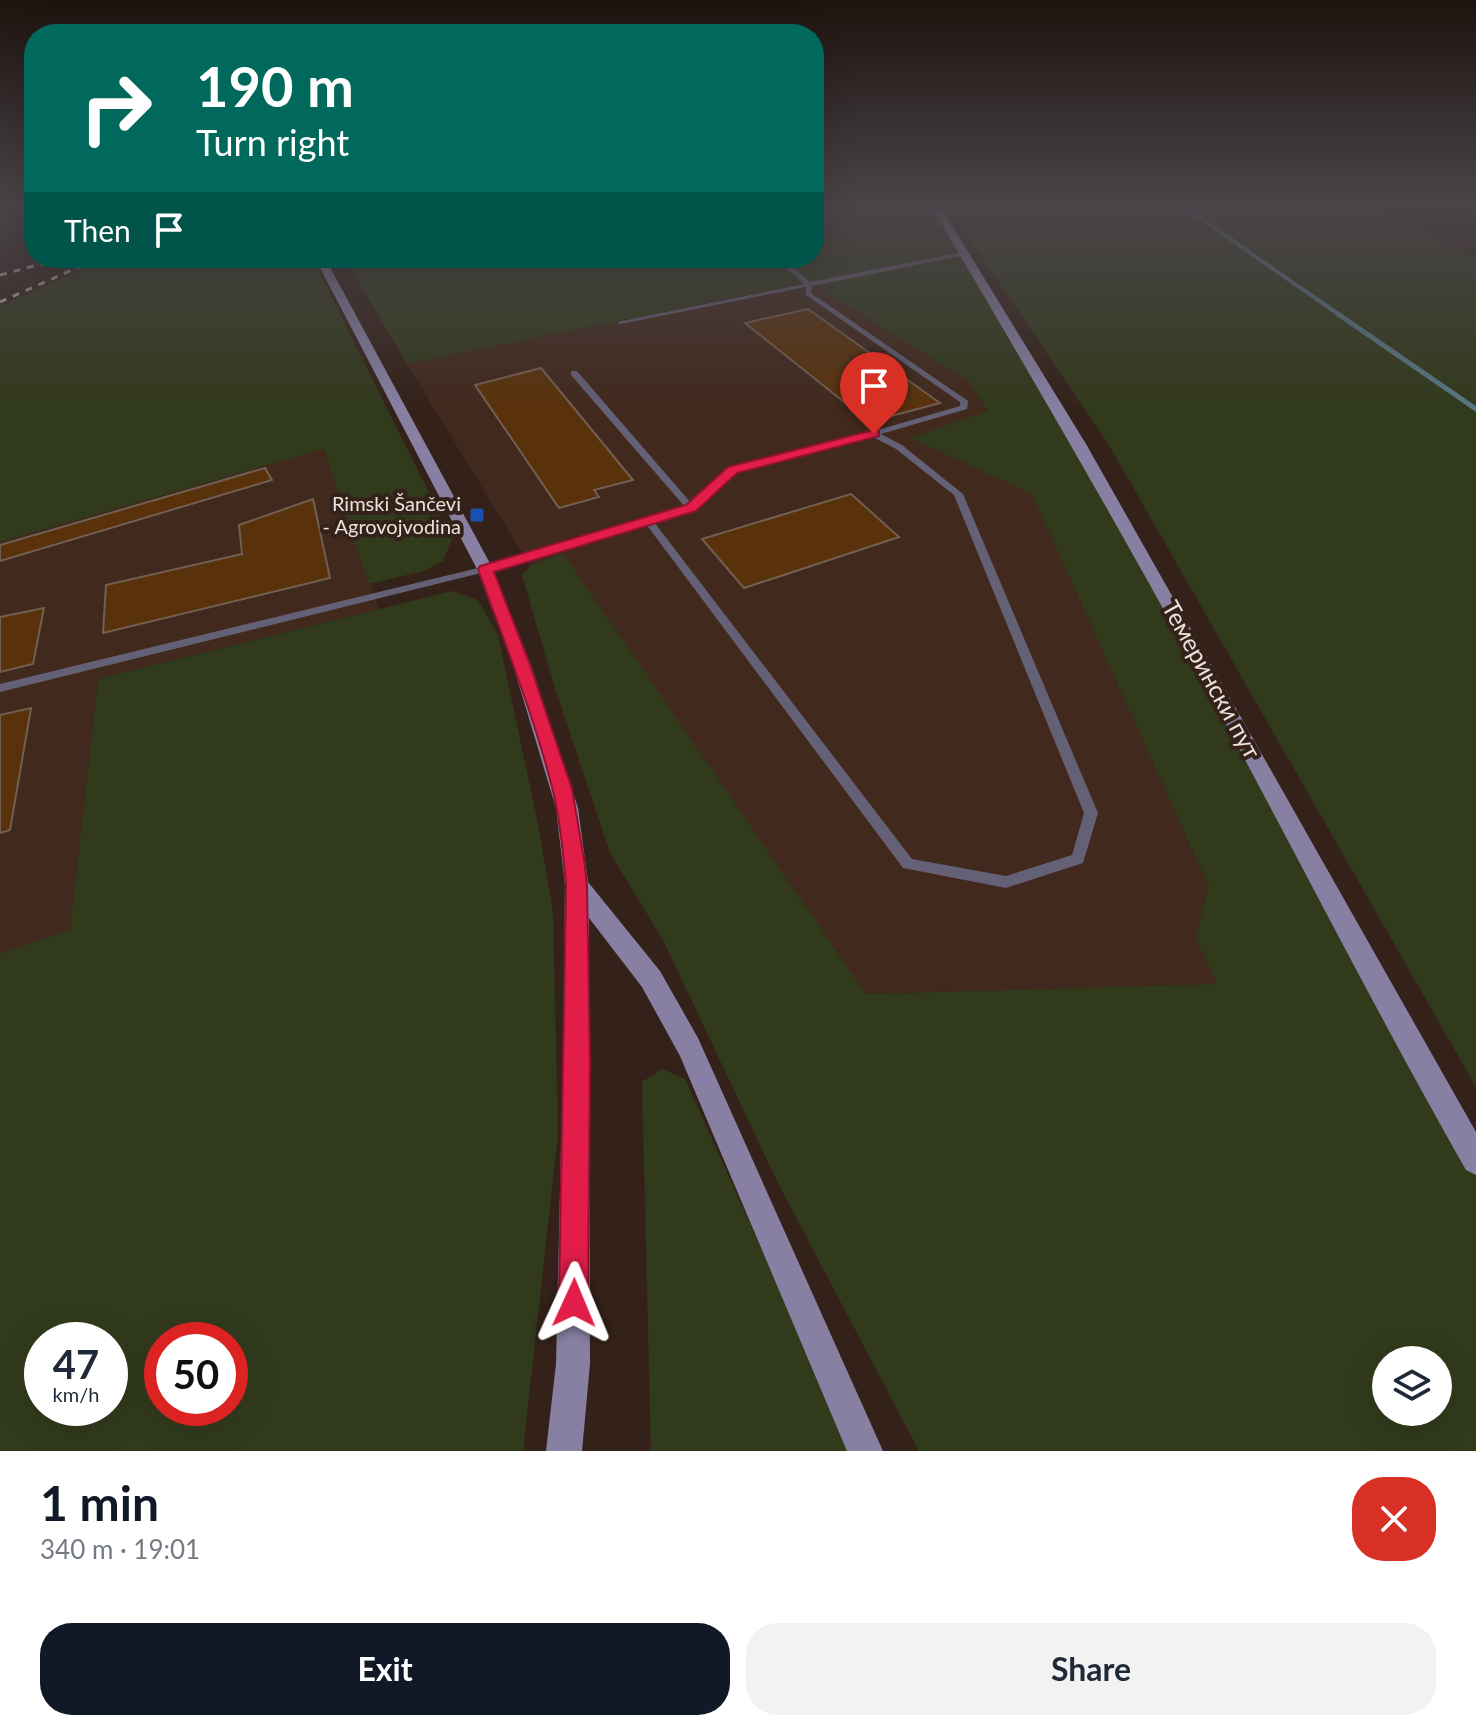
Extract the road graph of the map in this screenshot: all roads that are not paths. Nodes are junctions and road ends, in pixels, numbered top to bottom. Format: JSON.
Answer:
{"nodes":[{"id":1,"x":328,"y":274,"type":"edge"},
{"id":2,"x":796,"y":274,"type":"edge"},
{"id":3,"x":865,"y":274,"type":"edge"},
{"id":4,"x":975,"y":274,"type":"edge"},
{"id":5,"x":809,"y":285,"type":"junction"},
{"id":6,"x":620,"y":322,"type":"dead end"},
{"id":7,"x":574,"y":373,"type":"dead end"},
{"id":8,"x":874,"y":434,"type":"junction"},
{"id":9,"x":691,"y":508,"type":"junction"},
{"id":10,"x":648,"y":521,"type":"junction"},
{"id":11,"x":485,"y":569,"type":"junction"},
{"id":12,"x":0,"y":688,"type":"edge"},
{"id":13,"x":577,"y":885,"type":"junction"},
{"id":14,"x":1476,"y":1160,"type":"edge"},
{"id":15,"x":564,"y":1451,"type":"edge"},
{"id":16,"x":865,"y":1451,"type":"edge"}],
"edges":[{"from":1,"to":11,"type":"main road"},
{"from":2,"to":5,"type":"lane"},
{"from":3,"to":5,"type":"lane"},
{"from":4,"to":14,"type":"main road","name":"Темерински пут"},
{"from":5,"to":6,"type":"lane"},
{"from":5,"to":8,"type":"lane"},
{"from":7,"to":9,"type":"lane"},
{"from":8,"to":9,"type":"lane"},
{"from":8,"to":10,"type":"lane"},
{"from":9,"to":10,"type":"lane"},
{"from":10,"to":11,"type":"lane"},
{"from":11,"to":12,"type":"lane"},
{"from":11,"to":13,"type":"main road"},
{"from":13,"to":15,"type":"main road"},
{"from":13,"to":16,"type":"main road"}]}
